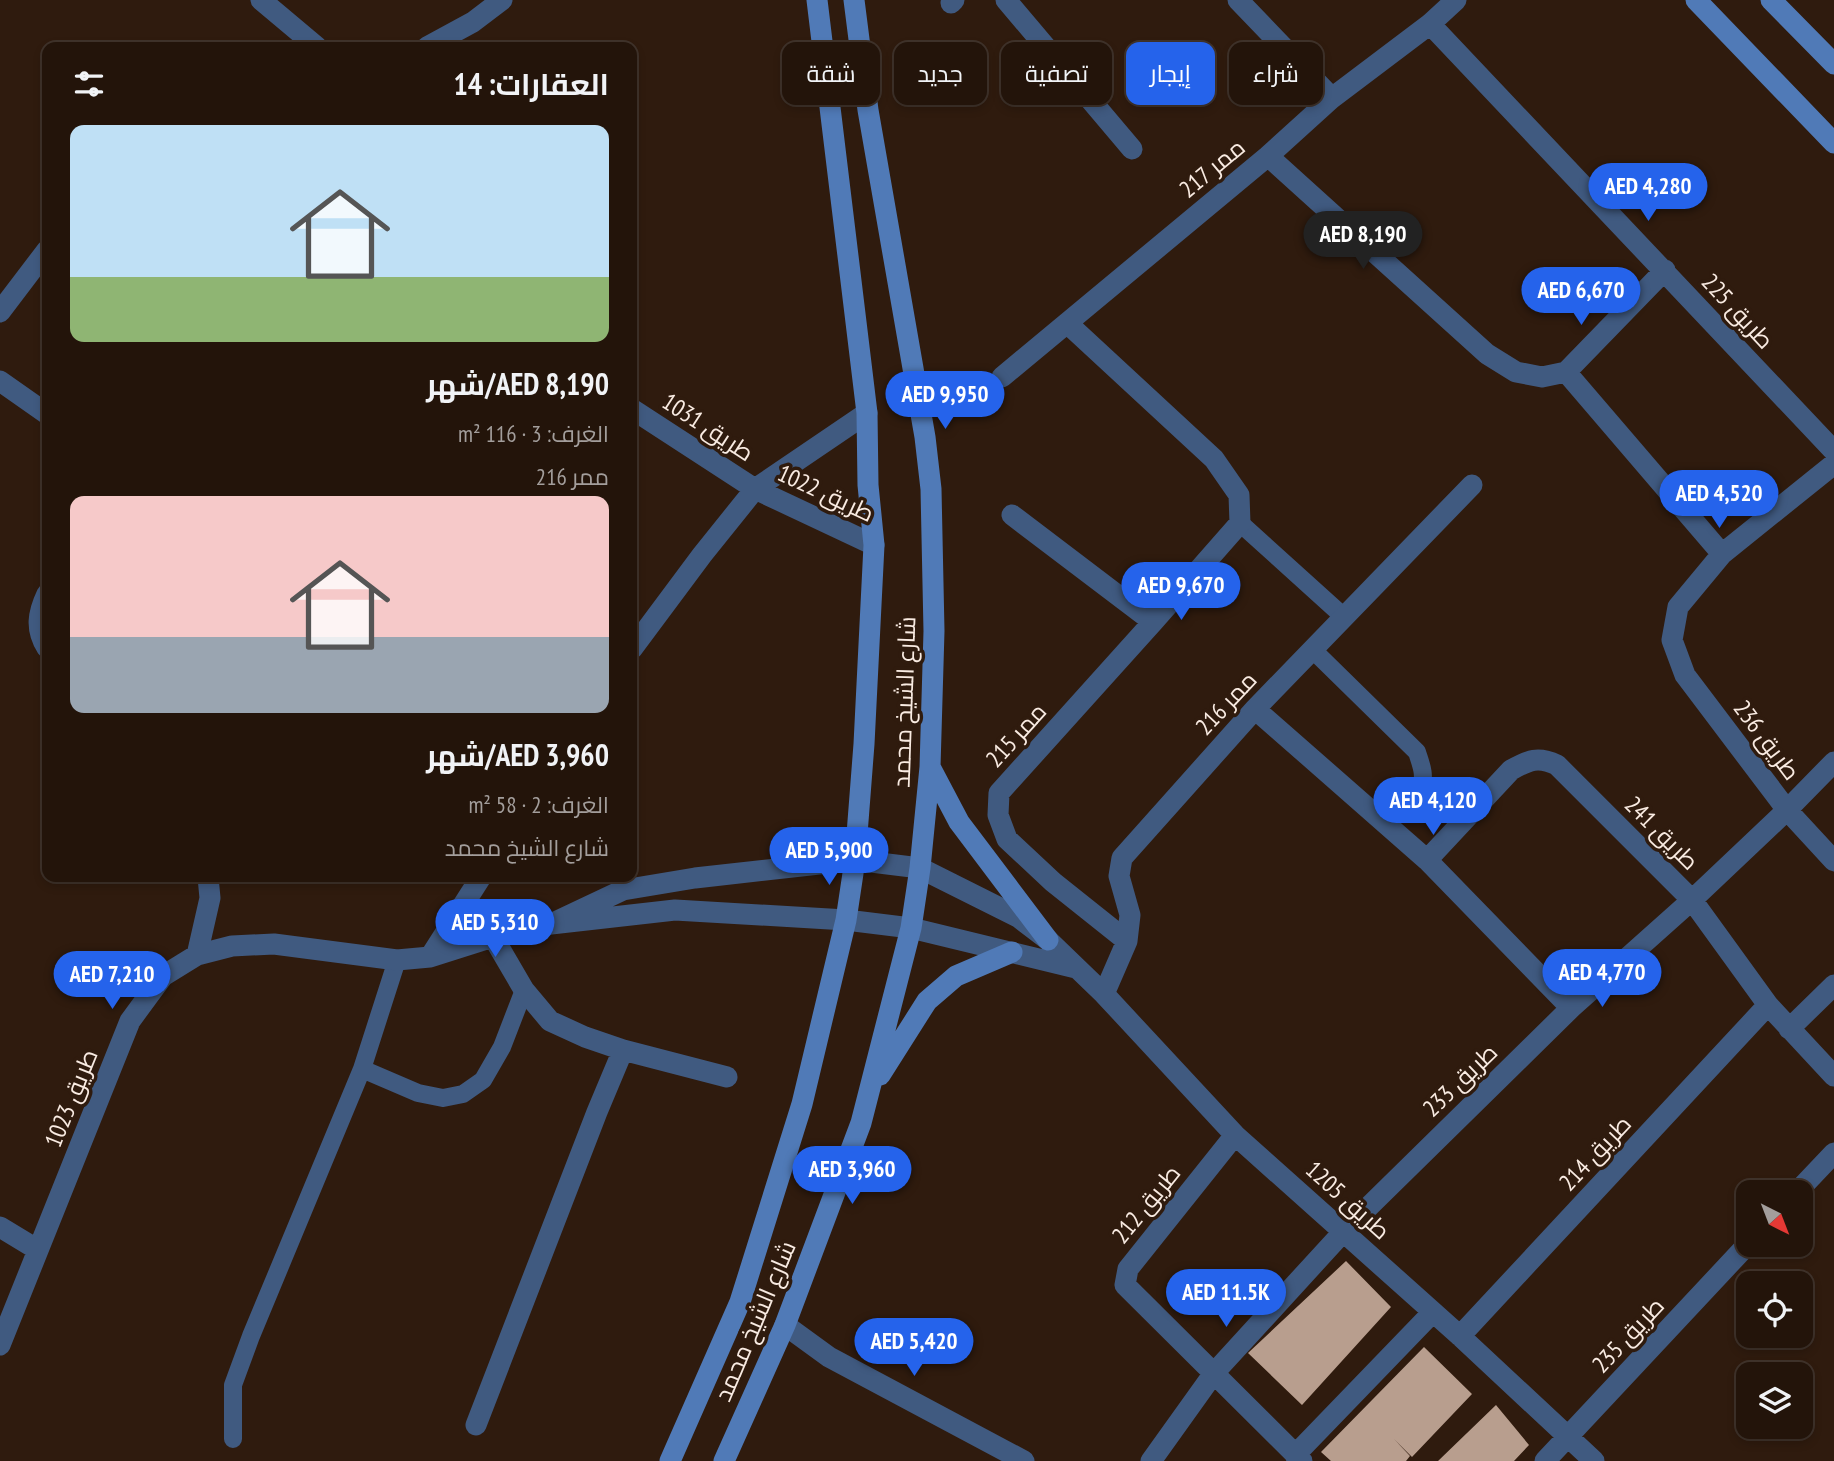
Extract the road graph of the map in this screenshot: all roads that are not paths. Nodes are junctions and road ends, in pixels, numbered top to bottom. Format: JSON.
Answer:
{"nodes":[{"id":1,"x":261,"y":0,"type":"edge"},
{"id":2,"x":502,"y":0,"type":"edge"},
{"id":3,"x":817,"y":0,"type":"edge"},
{"id":4,"x":853,"y":0,"type":"edge"},
{"id":5,"x":1006,"y":0,"type":"edge"},
{"id":6,"x":1238,"y":0,"type":"edge"},
{"id":7,"x":1456,"y":0,"type":"edge"},
{"id":8,"x":1696,"y":0,"type":"edge"},
{"id":9,"x":1771,"y":0,"type":"edge"},
{"id":10,"x":1430,"y":24,"type":"junction"},
{"id":11,"x":311,"y":42,"type":"edge"},
{"id":12,"x":436,"y":42,"type":"edge"},
{"id":13,"x":1834,"y":64,"type":"edge"},
{"id":14,"x":1332,"y":98,"type":"junction"},
{"id":15,"x":1834,"y":143,"type":"edge"},
{"id":16,"x":1132,"y":149,"type":"dead end"},
{"id":17,"x":1268,"y":156,"type":"junction"},
{"id":18,"x":42,"y":257,"type":"edge"},
{"id":19,"x":1664,"y":271,"type":"junction"},
{"id":20,"x":0,"y":312,"type":"edge"},
{"id":21,"x":1067,"y":323,"type":"junction"},
{"id":22,"x":1566,"y":372,"type":"junction"},
{"id":23,"x":1002,"y":377,"type":"dead end"},
{"id":24,"x":0,"y":381,"type":"edge"},
{"id":25,"x":42,"y":410,"type":"edge"},
{"id":26,"x":637,"y":412,"type":"edge"},
{"id":27,"x":867,"y":414,"type":"junction"},
{"id":28,"x":1834,"y":451,"type":"edge"},
{"id":29,"x":1834,"y":464,"type":"edge"},
{"id":30,"x":1472,"y":485,"type":"dead end"},
{"id":31,"x":755,"y":489,"type":"junction"},
{"id":32,"x":1012,"y":515,"type":"dead end"},
{"id":33,"x":1240,"y":523,"type":"junction"},
{"id":34,"x":874,"y":545,"type":"junction"},
{"id":35,"x":1722,"y":554,"type":"junction"},
{"id":36,"x":42,"y":605,"type":"edge"},
{"id":37,"x":1344,"y":617,"type":"junction"},
{"id":38,"x":1153,"y":622,"type":"junction"},
{"id":39,"x":42,"y":640,"type":"edge"},
{"id":40,"x":637,"y":642,"type":"edge"},
{"id":41,"x":1313,"y":650,"type":"junction"},
{"id":42,"x":1255,"y":709,"type":"junction"},
{"id":43,"x":1834,"y":762,"type":"edge"},
{"id":44,"x":930,"y":767,"type":"junction"},
{"id":45,"x":1787,"y":810,"type":"junction"},
{"id":46,"x":1386,"y":824,"type":"junction"},
{"id":47,"x":855,"y":860,"type":"junction"},
{"id":48,"x":1427,"y":860,"type":"junction"},
{"id":49,"x":1834,"y":861,"type":"edge"},
{"id":50,"x":920,"y":867,"type":"junction"},
{"id":51,"x":208,"y":882,"type":"edge"},
{"id":52,"x":478,"y":882,"type":"edge"},
{"id":53,"x":1692,"y":900,"type":"junction"},
{"id":54,"x":846,"y":920,"type":"junction"},
{"id":55,"x":551,"y":924,"type":"junction"},
{"id":56,"x":911,"y":928,"type":"junction"},
{"id":57,"x":493,"y":937,"type":"junction"},
{"id":58,"x":1048,"y":940,"type":"junction"},
{"id":59,"x":1127,"y":941,"type":"junction"},
{"id":60,"x":1012,"y":952,"type":"junction"},
{"id":61,"x":197,"y":955,"type":"junction"},
{"id":62,"x":430,"y":957,"type":"junction"},
{"id":63,"x":397,"y":960,"type":"junction"},
{"id":64,"x":1076,"y":968,"type":"junction"},
{"id":65,"x":1834,"y":985,"type":"edge"},
{"id":66,"x":524,"y":990,"type":"junction"},
{"id":67,"x":1104,"y":994,"type":"junction"},
{"id":68,"x":1768,"y":1005,"type":"junction"},
{"id":69,"x":1571,"y":1008,"type":"junction"},
{"id":70,"x":1789,"y":1029,"type":"junction"},
{"id":71,"x":622,"y":1050,"type":"junction"},
{"id":72,"x":362,"y":1069,"type":"junction"},
{"id":73,"x":1834,"y":1076,"type":"edge"},
{"id":74,"x":727,"y":1077,"type":"dead end"},
{"id":75,"x":869,"y":1091,"type":"junction"},
{"id":76,"x":1235,"y":1135,"type":"junction"},
{"id":77,"x":1834,"y":1153,"type":"edge"},
{"id":78,"x":1808,"y":1180,"type":"edge"},
{"id":79,"x":0,"y":1227,"type":"edge"},
{"id":80,"x":1344,"y":1231,"type":"junction"},
{"id":81,"x":38,"y":1250,"type":"junction"},
{"id":82,"x":1736,"y":1257,"type":"edge"},
{"id":83,"x":1433,"y":1312,"type":"junction"},
{"id":84,"x":785,"y":1325,"type":"junction"},
{"id":85,"x":1460,"y":1336,"type":"junction"},
{"id":86,"x":0,"y":1345,"type":"edge"},
{"id":87,"x":1214,"y":1373,"type":"junction"},
{"id":88,"x":476,"y":1425,"type":"dead end"},
{"id":89,"x":1569,"y":1437,"type":"junction"},
{"id":90,"x":233,"y":1439,"type":"dead end"},
{"id":91,"x":1299,"y":1458,"type":"edge"},
{"id":92,"x":670,"y":1461,"type":"edge"},
{"id":93,"x":724,"y":1461,"type":"edge"},
{"id":94,"x":1024,"y":1461,"type":"edge"},
{"id":95,"x":1151,"y":1461,"type":"edge"},
{"id":96,"x":1545,"y":1461,"type":"edge"},
{"id":97,"x":1594,"y":1461,"type":"edge"}],
"edges":[{"from":1,"to":11,"type":"street"},
{"from":2,"to":12,"type":"street"},
{"from":3,"to":27,"type":"street","name":"شارع الشيخ محمد"},
{"from":4,"to":44,"type":"street","name":"شارع الشيخ محمد"},
{"from":5,"to":16,"type":"street"},
{"from":6,"to":14,"type":"street"},
{"from":7,"to":10,"type":"street","name":"ممر 217"},
{"from":8,"to":15,"type":"street"},
{"from":9,"to":13,"type":"street"},
{"from":10,"to":14,"type":"street","name":"ممر 217"},
{"from":10,"to":19,"type":"street","name":"طريق 225"},
{"from":14,"to":17,"type":"street","name":"ممر 217"},
{"from":17,"to":21,"type":"street","name":"ممر 217"},
{"from":17,"to":22,"type":"street"},
{"from":18,"to":20,"type":"street"},
{"from":19,"to":22,"type":"street"},
{"from":19,"to":28,"type":"street","name":"طريق 225"},
{"from":21,"to":23,"type":"street","name":"ممر 217"},
{"from":21,"to":33,"type":"street"},
{"from":22,"to":35,"type":"street"},
{"from":24,"to":25,"type":"street"},
{"from":26,"to":31,"type":"street","name":"طريق 1031"},
{"from":27,"to":31,"type":"street","name":"طريق 1022"},
{"from":27,"to":34,"type":"street","name":"شارع الشيخ محمد"},
{"from":29,"to":35,"type":"street"},
{"from":30,"to":37,"type":"street","name":"ممر 216"},
{"from":31,"to":34,"type":"street","name":"طريق 1022"},
{"from":31,"to":40,"type":"street","name":"طريق 1022"},
{"from":32,"to":38,"type":"street"},
{"from":33,"to":37,"type":"lane"},
{"from":33,"to":38,"type":"street","name":"ممر 215"},
{"from":34,"to":47,"type":"street","name":"شارع الشيخ محمد"},
{"from":35,"to":45,"type":"street","name":"طريق 236"},
{"from":36,"to":39,"type":"street"},
{"from":37,"to":41,"type":"street","name":"ممر 216"},
{"from":38,"to":59,"type":"street","name":"ممر 215"},
{"from":41,"to":42,"type":"street","name":"ممر 216"},
{"from":41,"to":46,"type":"lane"},
{"from":42,"to":46,"type":"street"},
{"from":42,"to":59,"type":"street","name":"ممر 216"},
{"from":43,"to":45,"type":"street","name":"طريق 233"},
{"from":44,"to":50,"type":"street","name":"شارع الشيخ محمد"},
{"from":44,"to":58,"type":"street"},
{"from":45,"to":49,"type":"street","name":"طريق 236"},
{"from":45,"to":53,"type":"street","name":"طريق 233"},
{"from":46,"to":48,"type":"street"},
{"from":47,"to":50,"type":"street","name":"طريق 1205"},
{"from":47,"to":54,"type":"street","name":"شارع الشيخ محمد"},
{"from":47,"to":55,"type":"street","name":"طريق 1205"},
{"from":48,"to":53,"type":"street","name":"طريق 241"},
{"from":48,"to":69,"type":"street"},
{"from":50,"to":56,"type":"street","name":"شارع الشيخ محمد"},
{"from":50,"to":58,"type":"street","name":"طريق 1205"},
{"from":51,"to":61,"type":"street"},
{"from":52,"to":62,"type":"street"},
{"from":53,"to":68,"type":"street","name":"طريق 241"},
{"from":53,"to":69,"type":"street","name":"طريق 233"},
{"from":54,"to":55,"type":"street","name":"طريق 1205"},
{"from":54,"to":56,"type":"street","name":"طريق 1205"},
{"from":54,"to":92,"type":"street","name":"شارع الشيخ محمد"},
{"from":55,"to":57,"type":"street"},
{"from":56,"to":60,"type":"street","name":"طريق 1205"},
{"from":56,"to":75,"type":"street","name":"شارع الشيخ محمد"},
{"from":57,"to":62,"type":"street"},
{"from":57,"to":66,"type":"street"},
{"from":58,"to":64,"type":"street","name":"طريق 1205"},
{"from":59,"to":67,"type":"street","name":"ممر 216"},
{"from":60,"to":64,"type":"street","name":"طريق 1205"},
{"from":60,"to":75,"type":"street"},
{"from":61,"to":63,"type":"street","name":"طريق 1023"},
{"from":61,"to":81,"type":"street","name":"طريق 1023"},
{"from":62,"to":63,"type":"street","name":"طريق 1023"},
{"from":63,"to":72,"type":"lane"},
{"from":64,"to":67,"type":"street","name":"طريق 1205"},
{"from":65,"to":70,"type":"street"},
{"from":66,"to":71,"type":"street"},
{"from":66,"to":72,"type":"lane"},
{"from":67,"to":76,"type":"street","name":"طريق 1205"},
{"from":68,"to":70,"type":"street","name":"طريق 241"},
{"from":68,"to":85,"type":"street","name":"طريق 214"},
{"from":69,"to":80,"type":"street","name":"طريق 233"},
{"from":70,"to":73,"type":"street","name":"طريق 241"},
{"from":71,"to":74,"type":"street"},
{"from":71,"to":88,"type":"street"},
{"from":72,"to":90,"type":"lane"},
{"from":75,"to":84,"type":"street","name":"شارع الشيخ محمد"},
{"from":76,"to":80,"type":"street","name":"طريق 1205"},
{"from":76,"to":87,"type":"street","name":"طريق 212"},
{"from":77,"to":78,"type":"street"},
{"from":79,"to":81,"type":"street"},
{"from":80,"to":83,"type":"street","name":"طريق 1205"},
{"from":80,"to":87,"type":"street","name":"طريق 233"},
{"from":81,"to":86,"type":"street","name":"طريق 1023"},
{"from":82,"to":89,"type":"street","name":"طريق 235"},
{"from":83,"to":85,"type":"street","name":"طريق 1205"},
{"from":83,"to":91,"type":"street","name":"طريق 212"},
{"from":84,"to":93,"type":"street","name":"شارع الشيخ محمد"},
{"from":84,"to":94,"type":"street"},
{"from":85,"to":89,"type":"street","name":"طريق 1205"},
{"from":87,"to":91,"type":"street","name":"طريق 212"},
{"from":87,"to":95,"type":"street","name":"طريق 233"},
{"from":89,"to":96,"type":"street","name":"طريق 235"},
{"from":89,"to":97,"type":"street","name":"طريق 1205"}]}
